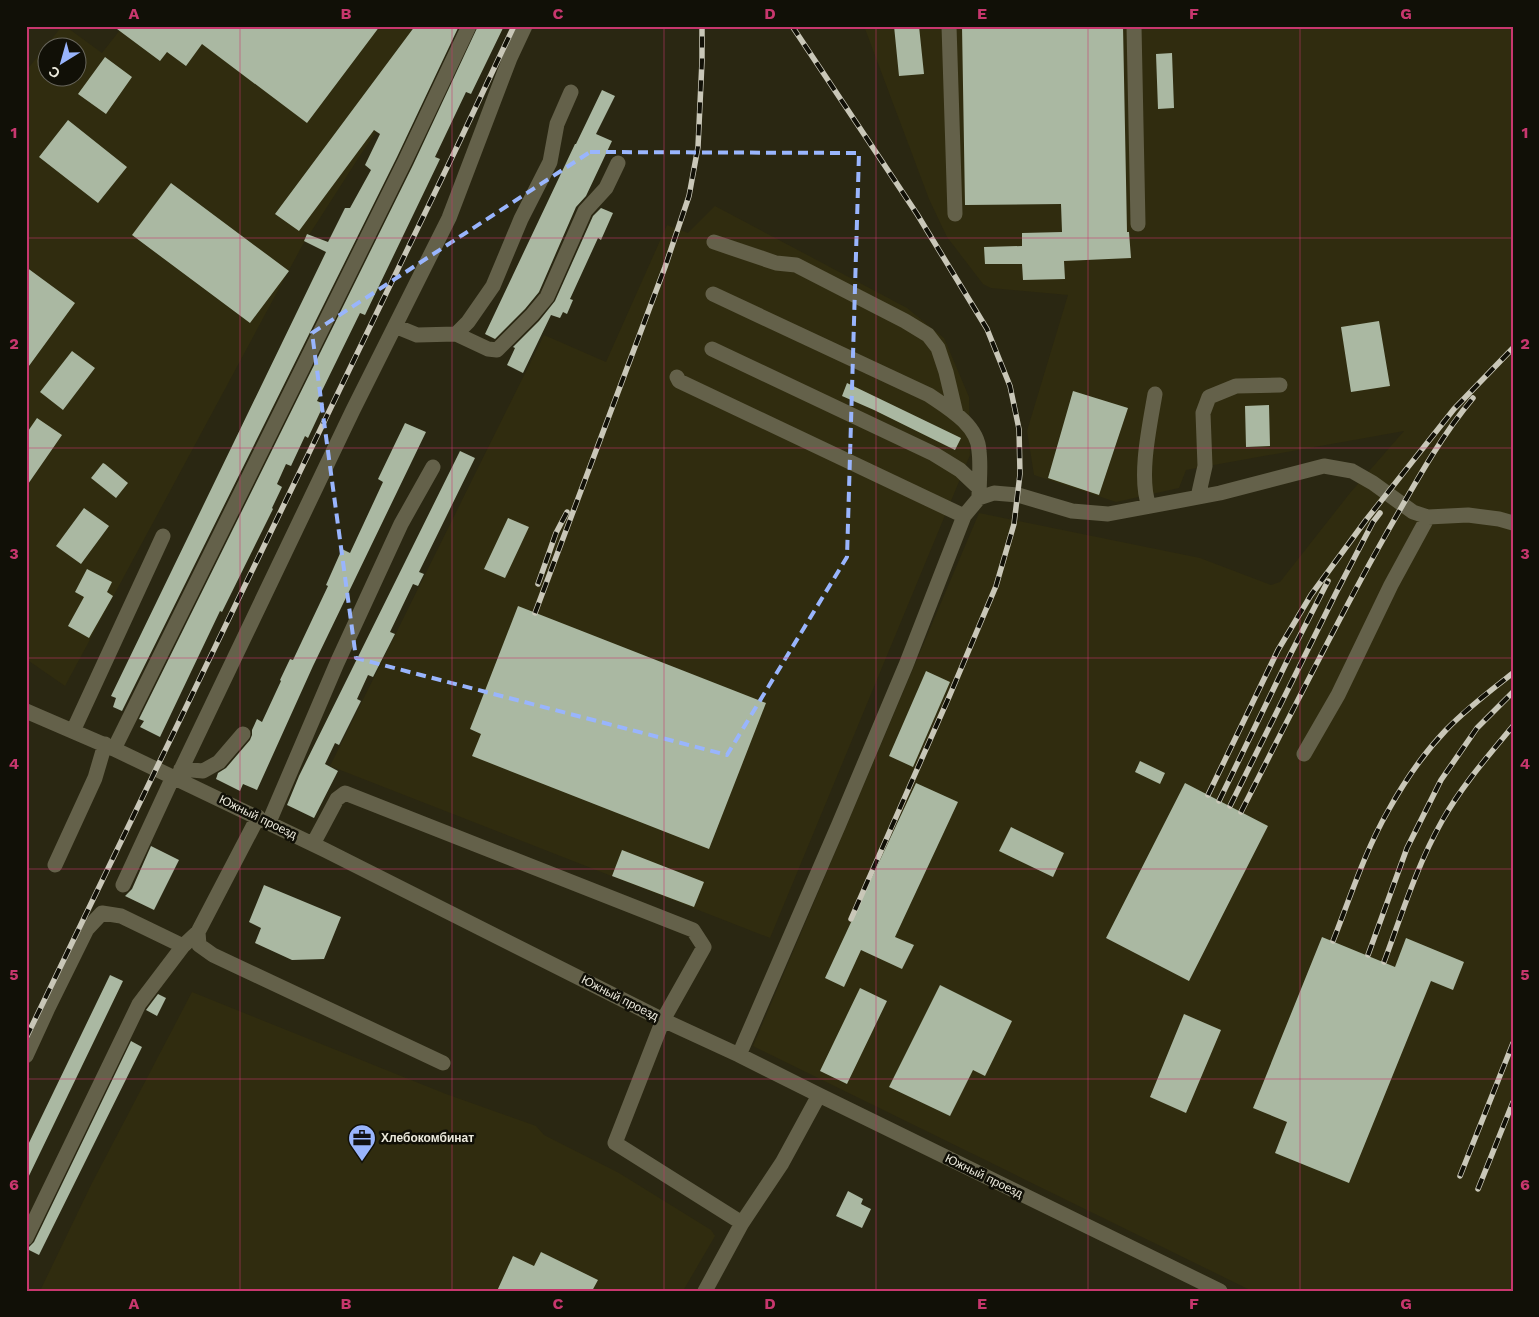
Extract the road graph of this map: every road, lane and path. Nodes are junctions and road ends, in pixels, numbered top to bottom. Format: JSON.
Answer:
{"nodes":[{"id":1,"x":469,"y":26,"type":"edge"},
{"id":2,"x":525,"y":26,"type":"edge"},
{"id":3,"x":949,"y":26,"type":"edge"},
{"id":4,"x":1134,"y":26,"type":"edge"},
{"id":5,"x":571,"y":92,"type":"dead end"},
{"id":6,"x":618,"y":163,"type":"dead end"},
{"id":7,"x":955,"y":214,"type":"dead end"},
{"id":8,"x":1138,"y":224,"type":"dead end"},
{"id":9,"x":714,"y":242,"type":"dead end"},
{"id":10,"x":713,"y":294,"type":"dead end"},
{"id":11,"x":395,"y":326,"type":"junction"},
{"id":12,"x":456,"y":334,"type":"junction"},
{"id":13,"x":712,"y":349,"type":"dead end"},
{"id":14,"x":677,"y":377,"type":"dead end"},
{"id":15,"x":1280,"y":385,"type":"dead end"},
{"id":16,"x":1155,"y":394,"type":"dead end"},
{"id":17,"x":956,"y":414,"type":"junction"},
{"id":18,"x":433,"y":467,"type":"dead end"},
{"id":19,"x":979,"y":493,"type":"junction"},
{"id":20,"x":1198,"y":497,"type":"junction"},
{"id":21,"x":1149,"y":506,"type":"junction"},
{"id":22,"x":964,"y":516,"type":"junction"},
{"id":23,"x":1428,"y":517,"type":"junction"},
{"id":24,"x":1512,"y":522,"type":"edge"},
{"id":25,"x":163,"y":536,"type":"dead end"},
{"id":26,"x":26,"y":711,"type":"edge"},
{"id":27,"x":73,"y":731,"type":"junction"},
{"id":28,"x":243,"y":734,"type":"dead end"},
{"id":29,"x":110,"y":746,"type":"junction"},
{"id":30,"x":1304,"y":754,"type":"dead end"},
{"id":31,"x":177,"y":774,"type":"junction"},
{"id":32,"x":263,"y":820,"type":"junction"},
{"id":33,"x":313,"y":844,"type":"junction"},
{"id":34,"x":55,"y":865,"type":"dead end"},
{"id":35,"x":123,"y":885,"type":"dead end"},
{"id":36,"x":198,"y":932,"type":"junction"},
{"id":37,"x":183,"y":946,"type":"junction"},
{"id":38,"x":663,"y":1020,"type":"junction"},
{"id":39,"x":740,"y":1055,"type":"junction"},
{"id":40,"x":26,"y":1056,"type":"edge"},
{"id":41,"x":443,"y":1063,"type":"dead end"},
{"id":42,"x":819,"y":1096,"type":"junction"},
{"id":43,"x":742,"y":1223,"type":"junction"},
{"id":44,"x":26,"y":1238,"type":"edge"},
{"id":45,"x":1215,"y":1290,"type":"edge"},
{"id":46,"x":705,"y":1291,"type":"edge"}],
"edges":[{"from":1,"to":29,"type":"street"},
{"from":2,"to":11,"type":"street"},
{"from":3,"to":7,"type":"street"},
{"from":4,"to":8,"type":"street"},
{"from":5,"to":12,"type":"street"},
{"from":6,"to":12,"type":"street"},
{"from":9,"to":17,"type":"street"},
{"from":10,"to":17,"type":"street"},
{"from":11,"to":12,"type":"street"},
{"from":11,"to":31,"type":"street"},
{"from":13,"to":19,"type":"street"},
{"from":14,"to":22,"type":"street"},
{"from":15,"to":20,"type":"street"},
{"from":16,"to":21,"type":"street"},
{"from":17,"to":19,"type":"street"},
{"from":18,"to":32,"type":"street"},
{"from":19,"to":21,"type":"street"},
{"from":19,"to":22,"type":"street"},
{"from":20,"to":21,"type":"street"},
{"from":20,"to":23,"type":"street"},
{"from":22,"to":39,"type":"street"},
{"from":23,"to":24,"type":"street"},
{"from":23,"to":30,"type":"street"},
{"from":25,"to":27,"type":"street"},
{"from":26,"to":27,"type":"street","name":"Южный проезд"},
{"from":27,"to":29,"type":"street","name":"Южный проезд"},
{"from":28,"to":31,"type":"street"},
{"from":29,"to":31,"type":"street","name":"Южный проезд"},
{"from":29,"to":34,"type":"street"},
{"from":31,"to":32,"type":"street","name":"Южный проезд"},
{"from":31,"to":35,"type":"street"},
{"from":32,"to":33,"type":"street","name":"Южный проезд"},
{"from":32,"to":36,"type":"street"},
{"from":33,"to":38,"type":"street","name":"Южный проезд"},
{"from":33,"to":38,"type":"street"},
{"from":36,"to":37,"type":"street"},
{"from":36,"to":41,"type":"street"},
{"from":37,"to":40,"type":"street"},
{"from":37,"to":44,"type":"street"},
{"from":38,"to":39,"type":"street","name":"Южный проезд"},
{"from":38,"to":43,"type":"street"},
{"from":39,"to":42,"type":"street","name":"Южный проезд"},
{"from":42,"to":43,"type":"street"},
{"from":42,"to":45,"type":"street","name":"Южный проезд"},
{"from":43,"to":46,"type":"street"}]}
